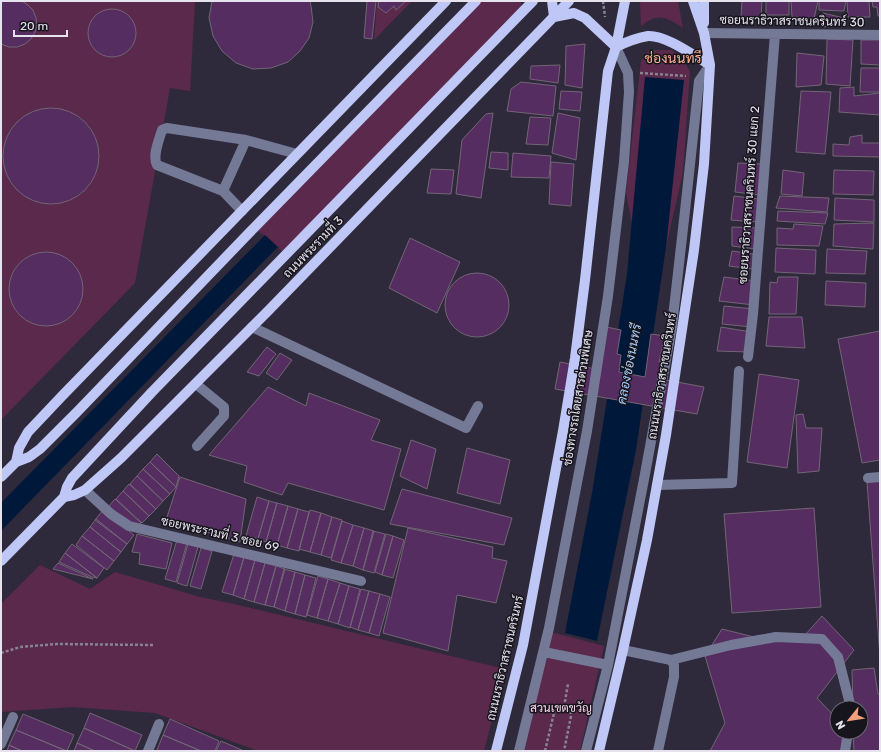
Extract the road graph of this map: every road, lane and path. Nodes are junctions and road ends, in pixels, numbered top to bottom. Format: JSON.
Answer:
{"nodes":[{"id":1,"x":446,"y":1,"type":"edge"},
{"id":2,"x":476,"y":1,"type":"edge"},
{"id":3,"x":533,"y":1,"type":"edge"},
{"id":4,"x":552,"y":1,"type":"edge"},
{"id":5,"x":569,"y":1,"type":"edge"},
{"id":6,"x":603,"y":1,"type":"edge"},
{"id":7,"x":625,"y":1,"type":"edge"},
{"id":8,"x":693,"y":1,"type":"edge"},
{"id":9,"x":704,"y":1,"type":"edge"},
{"id":10,"x":554,"y":17,"type":"junction"},
{"id":11,"x":605,"y":17,"type":"dead end"},
{"id":12,"x":704,"y":33,"type":"junction"},
{"id":13,"x":775,"y":34,"type":"junction"},
{"id":14,"x":880,"y":35,"type":"edge"},
{"id":15,"x":616,"y":48,"type":"junction"},
{"id":16,"x":710,"y":64,"type":"junction"},
{"id":17,"x":636,"y":73,"type":"dead end"},
{"id":18,"x":686,"y":76,"type":"dead end"},
{"id":19,"x":246,"y":140,"type":"junction"},
{"id":20,"x":297,"y":154,"type":"junction"},
{"id":21,"x":223,"y":191,"type":"junction"},
{"id":22,"x":242,"y":211,"type":"junction"},
{"id":23,"x":252,"y":327,"type":"junction"},
{"id":24,"x":748,"y":357,"type":"dead end"},
{"id":25,"x":740,"y":371,"type":"dead end"},
{"id":26,"x":196,"y":384,"type":"junction"},
{"id":27,"x":478,"y":406,"type":"dead end"},
{"id":28,"x":197,"y":446,"type":"dead end"},
{"id":29,"x":16,"y":462,"type":"junction"},
{"id":30,"x":1,"y":477,"type":"edge"},
{"id":31,"x":880,"y":477,"type":"edge"},
{"id":32,"x":868,"y":478,"type":"dead end"},
{"id":33,"x":657,"y":485,"type":"junction"},
{"id":34,"x":85,"y":490,"type":"junction"},
{"id":35,"x":64,"y":497,"type":"junction"},
{"id":36,"x":1,"y":562,"type":"edge"},
{"id":37,"x":361,"y":581,"type":"dead end"},
{"id":38,"x":153,"y":645,"type":"dead end"},
{"id":39,"x":623,"y":650,"type":"junction"},
{"id":40,"x":544,"y":652,"type":"junction"},
{"id":41,"x":1,"y":654,"type":"edge"},
{"id":42,"x":671,"y":660,"type":"junction"},
{"id":43,"x":608,"y":665,"type":"junction"},
{"id":44,"x":568,"y":684,"type":"dead end"},
{"id":45,"x":849,"y":700,"type":"edge"},
{"id":46,"x":564,"y":707,"type":"junction"},
{"id":47,"x":13,"y":717,"type":"dead end"},
{"id":48,"x":160,"y":724,"type":"dead end"},
{"id":49,"x":847,"y":740,"type":"edge"},
{"id":50,"x":1,"y":744,"type":"edge"},
{"id":51,"x":148,"y":751,"type":"edge"},
{"id":52,"x":496,"y":751,"type":"edge"},
{"id":53,"x":518,"y":751,"type":"edge"},
{"id":54,"x":545,"y":751,"type":"edge"},
{"id":55,"x":564,"y":751,"type":"edge"},
{"id":56,"x":586,"y":751,"type":"edge"},
{"id":57,"x":599,"y":751,"type":"edge"},
{"id":58,"x":658,"y":751,"type":"edge"},
{"id":59,"x":845,"y":751,"type":"edge"}],
"edges":[{"from":1,"to":20,"type":"main road"},
{"from":2,"to":29,"type":"main road"},
{"from":3,"to":35,"type":"main road","name":"ถนนพระรามที่ 3"},
{"from":4,"to":10,"type":"main road"},
{"from":5,"to":10,"type":"main road","name":"ถนนพระรามที่ 3"},
{"from":6,"to":11,"type":"path"},
{"from":7,"to":15,"type":"main road","name":"ถนนนราธิวาสราชนครินทร์"},
{"from":8,"to":12,"type":"main road","name":"ถนนนราธิวาสราชนครินทร์"},
{"from":9,"to":12,"type":"main road"},
{"from":10,"to":15,"type":"main road"},
{"from":10,"to":23,"type":"main road","name":"ถนนพระรามที่ 3"},
{"from":12,"to":13,"type":"street","name":"ซอยนราธิวาสราชนครินทร์ 30"},
{"from":12,"to":16,"type":"main road","name":"ถนนนราธิวาสราชนครินทร์"},
{"from":13,"to":14,"type":"street","name":"ซอยนราธิวาสราชนครินทร์ 30"},
{"from":13,"to":24,"type":"street","name":"ซอยนราธิวาสราชนครินทร์ 30 แยก 2"},
{"from":15,"to":16,"type":"main road"},
{"from":15,"to":40,"type":"street","name":"ช่องทางรถโดยสารด่วนพิเศษ"},
{"from":15,"to":52,"type":"main road","name":"ถนนนราธิวาสราชนครินทร์"},
{"from":16,"to":33,"type":"main road","name":"ถนนนราธิวาสราชนครินทร์"},
{"from":16,"to":43,"type":"street"},
{"from":17,"to":18,"type":"path"},
{"from":19,"to":20,"type":"street"},
{"from":19,"to":21,"type":"street"},
{"from":19,"to":21,"type":"street"},
{"from":20,"to":22,"type":"main road"},
{"from":21,"to":22,"type":"street"},
{"from":22,"to":29,"type":"main road"},
{"from":23,"to":26,"type":"main road","name":"ถนนพระรามที่ 3"},
{"from":23,"to":27,"type":"street"},
{"from":25,"to":33,"type":"street"},
{"from":26,"to":28,"type":"street"},
{"from":26,"to":34,"type":"main road","name":"ถนนพระรามที่ 3"},
{"from":29,"to":30,"type":"main road"},
{"from":31,"to":32,"type":"street"},
{"from":33,"to":39,"type":"main road","name":"ถนนนราธิวาสราชนครินทร์"},
{"from":34,"to":35,"type":"main road","name":"ถนนพระรามที่ 3"},
{"from":34,"to":37,"type":"street","name":"ซอยพระรามที่ 3 ซอย 69"},
{"from":35,"to":36,"type":"main road","name":"ถนนพระรามที่ 3"},
{"from":38,"to":41,"type":"path"},
{"from":39,"to":42,"type":"street"},
{"from":39,"to":57,"type":"main road","name":"ถนนนราธิวาสราชนครินทร์"},
{"from":40,"to":43,"type":"street"},
{"from":40,"to":53,"type":"street","name":"ช่องทางรถโดยสารด่วนพิเศษ"},
{"from":42,"to":45,"type":"street"},
{"from":42,"to":58,"type":"street"},
{"from":43,"to":56,"type":"street"},
{"from":44,"to":46,"type":"path"},
{"from":46,"to":54,"type":"path"},
{"from":46,"to":55,"type":"path"},
{"from":47,"to":50,"type":"street"},
{"from":48,"to":51,"type":"street"},
{"from":49,"to":59,"type":"street"}]}
